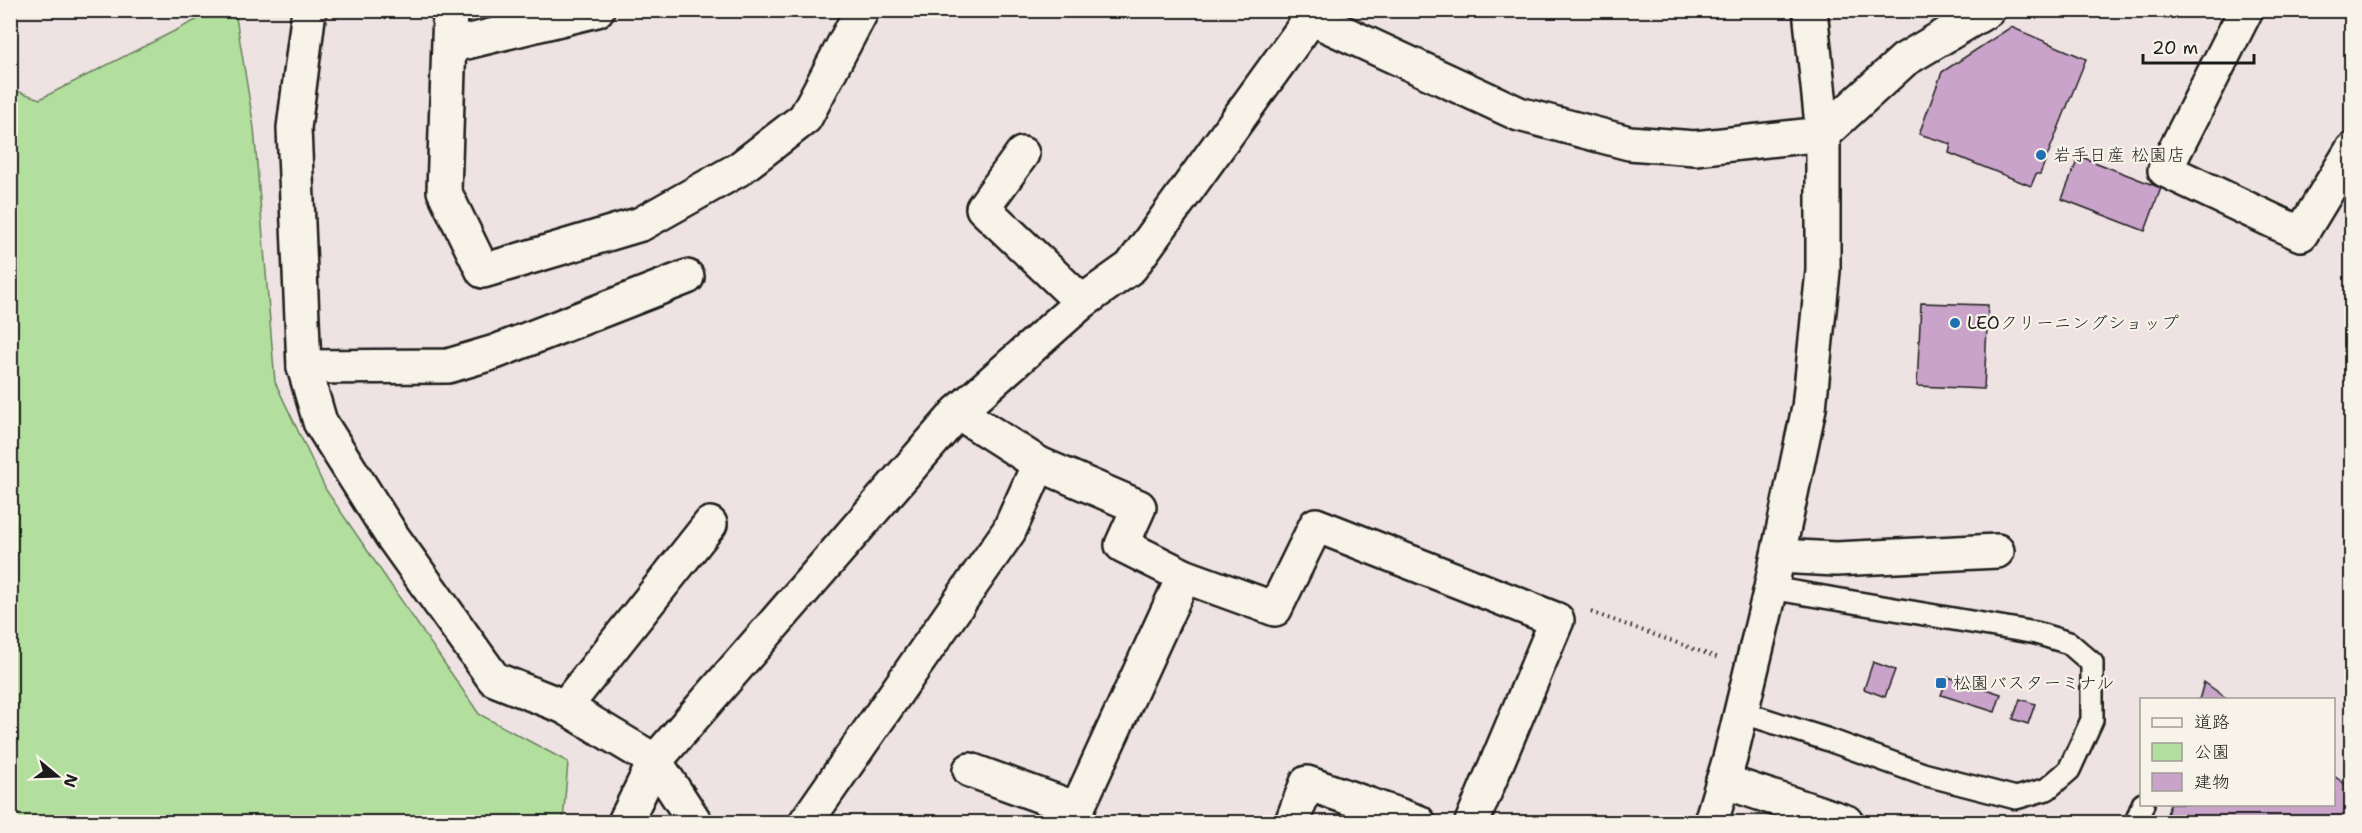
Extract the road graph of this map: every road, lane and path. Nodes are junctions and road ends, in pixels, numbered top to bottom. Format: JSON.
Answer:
{"nodes":[{"id":1,"x":309,"y":10,"type":"edge"},
{"id":2,"x":450,"y":10,"type":"edge"},
{"id":3,"x":597,"y":10,"type":"edge"},
{"id":4,"x":862,"y":10,"type":"edge"},
{"id":5,"x":1810,"y":10,"type":"edge"},
{"id":6,"x":1988,"y":10,"type":"edge"},
{"id":7,"x":2246,"y":10,"type":"edge"},
{"id":8,"x":1312,"y":14,"type":"edge"},
{"id":9,"x":450,"y":46,"type":"junction"},
{"id":10,"x":1823,"y":134,"type":"junction"},
{"id":11,"x":2352,"y":150,"type":"edge"},
{"id":12,"x":1022,"y":154,"type":"dead end"},
{"id":13,"x":687,"y":277,"type":"dead end"},
{"id":14,"x":1082,"y":302,"type":"junction"},
{"id":15,"x":304,"y":367,"type":"junction"},
{"id":16,"x":958,"y":412,"type":"junction"},
{"id":17,"x":1039,"y":465,"type":"junction"},
{"id":18,"x":710,"y":524,"type":"dead end"},
{"id":19,"x":1997,"y":551,"type":"dead end"},
{"id":20,"x":1775,"y":572,"type":"junction"},
{"id":21,"x":1184,"y":576,"type":"junction"},
{"id":22,"x":1557,"y":620,"type":"junction"},
{"id":23,"x":1752,"y":670,"type":"junction"},
{"id":24,"x":565,"y":707,"type":"junction"},
{"id":25,"x":1741,"y":712,"type":"junction"},
{"id":26,"x":655,"y":761,"type":"junction"},
{"id":27,"x":970,"y":770,"type":"dead end"},
{"id":28,"x":1723,"y":781,"type":"junction"},
{"id":29,"x":2142,"y":806,"type":"edge"},
{"id":30,"x":625,"y":822,"type":"edge"},
{"id":31,"x":695,"y":822,"type":"edge"},
{"id":32,"x":806,"y":822,"type":"edge"},
{"id":33,"x":1292,"y":822,"type":"edge"},
{"id":34,"x":1418,"y":822,"type":"edge"},
{"id":35,"x":1472,"y":822,"type":"edge"},
{"id":36,"x":1711,"y":822,"type":"edge"},
{"id":37,"x":1846,"y":822,"type":"edge"},
{"id":38,"x":2136,"y":822,"type":"edge"}],
"edges":[{"from":1,"to":15,"type":"street"},
{"from":2,"to":9,"type":"street"},
{"from":3,"to":9,"type":"street"},
{"from":4,"to":9,"type":"street"},
{"from":5,"to":10,"type":"street"},
{"from":6,"to":10,"type":"street"},
{"from":7,"to":11,"type":"street"},
{"from":8,"to":10,"type":"street"},
{"from":8,"to":14,"type":"street"},
{"from":10,"to":20,"type":"street"},
{"from":12,"to":14,"type":"street"},
{"from":13,"to":15,"type":"street"},
{"from":14,"to":16,"type":"street"},
{"from":15,"to":24,"type":"street"},
{"from":16,"to":17,"type":"street"},
{"from":16,"to":26,"type":"street"},
{"from":17,"to":21,"type":"street"},
{"from":17,"to":32,"type":"street"},
{"from":18,"to":24,"type":"street"},
{"from":19,"to":20,"type":"street"},
{"from":20,"to":23,"type":"street"},
{"from":20,"to":25,"type":"lane"},
{"from":21,"to":22,"type":"street"},
{"from":21,"to":27,"type":"street"},
{"from":22,"to":23,"type":"path"},
{"from":22,"to":35,"type":"street"},
{"from":23,"to":25,"type":"street"},
{"from":24,"to":26,"type":"street"},
{"from":25,"to":28,"type":"street"},
{"from":26,"to":30,"type":"street"},
{"from":26,"to":31,"type":"street"},
{"from":28,"to":36,"type":"street"},
{"from":28,"to":37,"type":"street"},
{"from":29,"to":38,"type":"lane"},
{"from":33,"to":34,"type":"street"}]}
